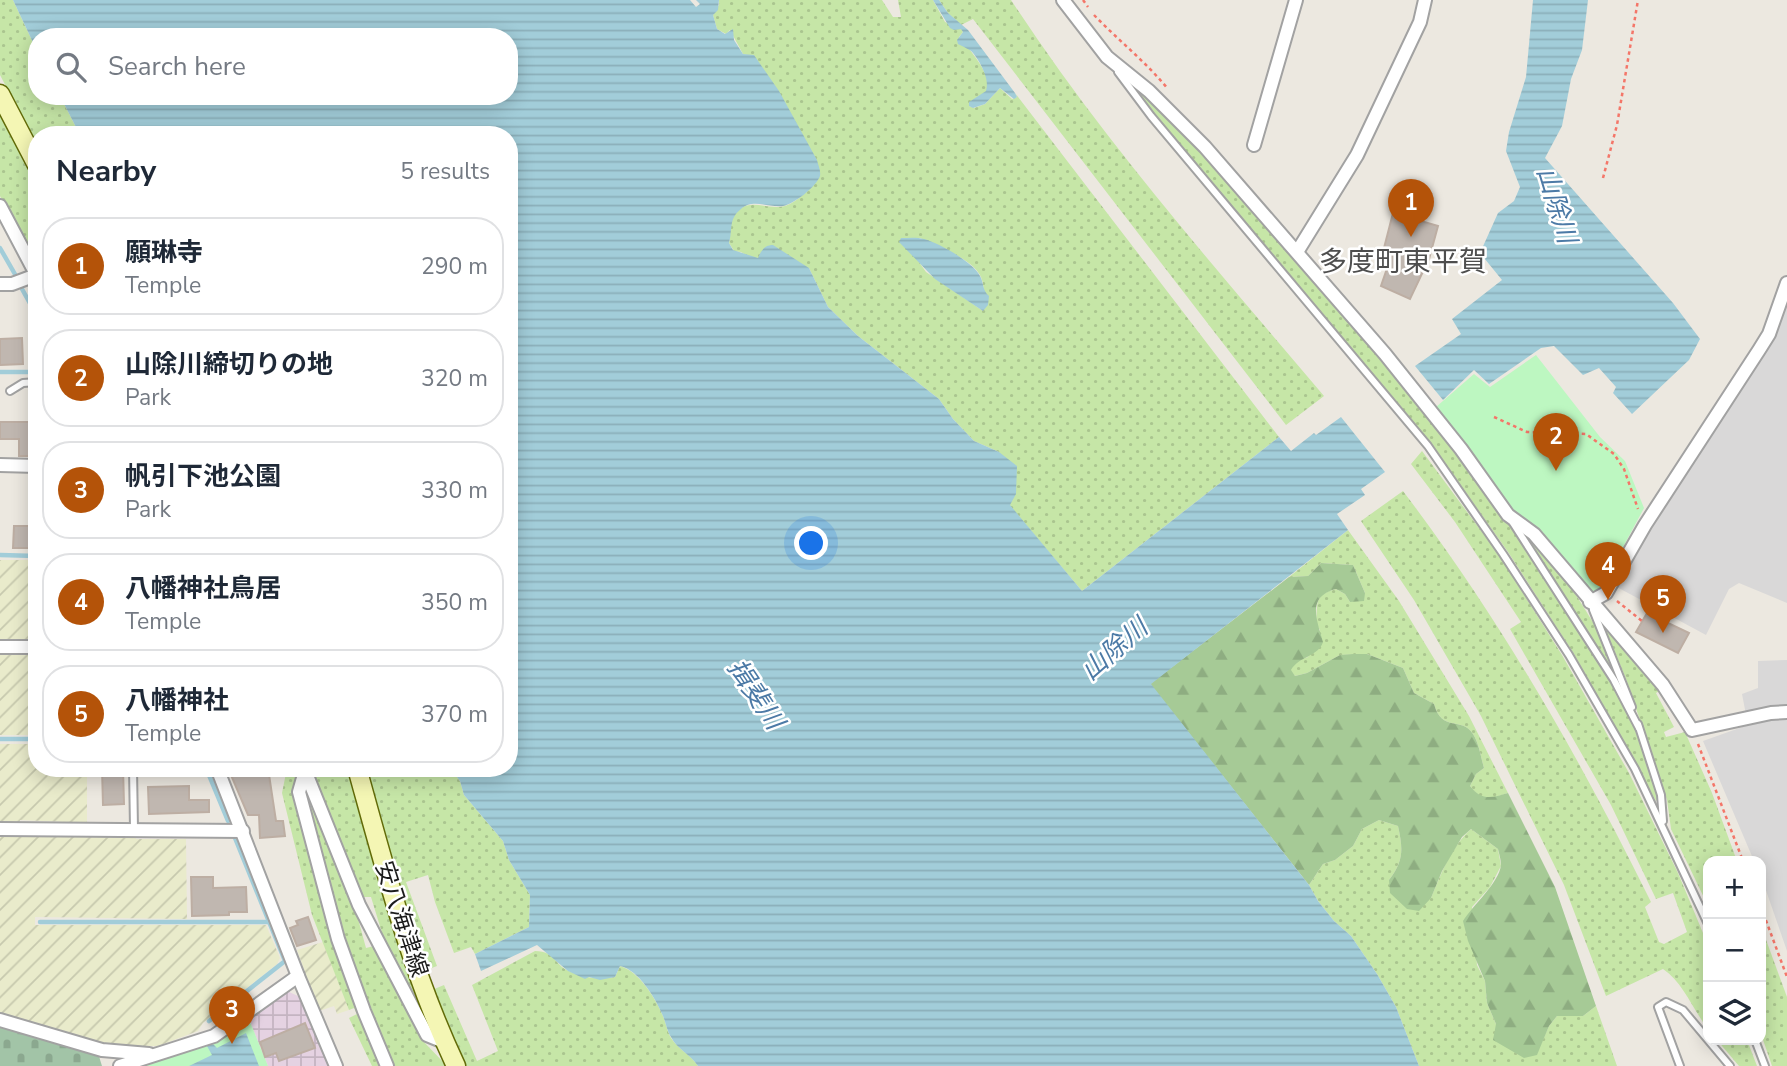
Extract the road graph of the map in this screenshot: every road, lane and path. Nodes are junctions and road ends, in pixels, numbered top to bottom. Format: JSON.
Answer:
{"nodes":[{"id":1,"x":1063,"y":0,"type":"edge"},
{"id":2,"x":1296,"y":0,"type":"edge"},
{"id":3,"x":1425,"y":0,"type":"edge"},
{"id":4,"x":1638,"y":0,"type":"edge"},
{"id":5,"x":1107,"y":57,"type":"junction"},
{"id":6,"x":0,"y":94,"type":"edge"},
{"id":7,"x":1254,"y":145,"type":"dead end"},
{"id":8,"x":28,"y":148,"type":"edge"},
{"id":9,"x":1603,"y":178,"type":"dead end"},
{"id":10,"x":0,"y":205,"type":"edge"},
{"id":11,"x":1297,"y":252,"type":"junction"},
{"id":12,"x":28,"y":260,"type":"edge"},
{"id":13,"x":28,"y":279,"type":"edge"},
{"id":14,"x":1787,"y":283,"type":"edge"},
{"id":15,"x":0,"y":284,"type":"edge"},
{"id":16,"x":28,"y":383,"type":"edge"},
{"id":17,"x":10,"y":391,"type":"dead end"},
{"id":18,"x":1494,"y":417,"type":"dead end"},
{"id":19,"x":0,"y":465,"type":"edge"},
{"id":20,"x":28,"y":466,"type":"edge"},
{"id":21,"x":1508,"y":515,"type":"junction"},
{"id":22,"x":1644,"y":525,"type":"junction"},
{"id":23,"x":1606,"y":593,"type":"junction"},
{"id":24,"x":1590,"y":602,"type":"junction"},
{"id":25,"x":1643,"y":621,"type":"dead end"},
{"id":26,"x":0,"y":647,"type":"edge"},
{"id":27,"x":28,"y":647,"type":"edge"},
{"id":28,"x":1787,"y":712,"type":"edge"},
{"id":29,"x":1639,"y":728,"type":"junction"},
{"id":30,"x":1692,"y":730,"type":"junction"},
{"id":31,"x":133,"y":777,"type":"edge"},
{"id":32,"x":221,"y":777,"type":"edge"},
{"id":33,"x":303,"y":777,"type":"edge"},
{"id":34,"x":308,"y":777,"type":"edge"},
{"id":35,"x":360,"y":777,"type":"edge"},
{"id":36,"x":1663,"y":825,"type":"junction"},
{"id":37,"x":0,"y":829,"type":"edge"},
{"id":38,"x":134,"y":830,"type":"junction"},
{"id":39,"x":243,"y":831,"type":"junction"},
{"id":40,"x":1742,"y":856,"type":"edge"},
{"id":41,"x":1706,"y":919,"type":"edge"},
{"id":42,"x":1765,"y":919,"type":"edge"},
{"id":43,"x":298,"y":976,"type":"junction"},
{"id":44,"x":1787,"y":978,"type":"edge"},
{"id":45,"x":0,"y":1020,"type":"edge"},
{"id":46,"x":444,"y":1042,"type":"junction"},
{"id":47,"x":1757,"y":1045,"type":"edge"},
{"id":48,"x":157,"y":1055,"type":"junction"},
{"id":49,"x":120,"y":1066,"type":"edge"},
{"id":50,"x":336,"y":1066,"type":"edge"},
{"id":51,"x":387,"y":1066,"type":"edge"},
{"id":52,"x":456,"y":1066,"type":"edge"},
{"id":53,"x":1680,"y":1066,"type":"edge"},
{"id":54,"x":1730,"y":1066,"type":"edge"},
{"id":55,"x":1765,"y":1066,"type":"edge"}],
"edges":[{"from":1,"to":5,"type":"street"},
{"from":2,"to":7,"type":"street"},
{"from":3,"to":11,"type":"street"},
{"from":4,"to":9,"type":"path"},
{"from":5,"to":11,"type":"street"},
{"from":5,"to":36,"type":"lane"},
{"from":6,"to":8,"type":"main road"},
{"from":10,"to":12,"type":"street"},
{"from":11,"to":21,"type":"street"},
{"from":13,"to":15,"type":"street"},
{"from":14,"to":22,"type":"street"},
{"from":16,"to":17,"type":"lane"},
{"from":18,"to":22,"type":"path"},
{"from":19,"to":20,"type":"street"},
{"from":21,"to":24,"type":"street"},
{"from":21,"to":29,"type":"lane"},
{"from":22,"to":23,"type":"street"},
{"from":23,"to":24,"type":"street"},
{"from":23,"to":25,"type":"path"},
{"from":24,"to":29,"type":"lane"},
{"from":24,"to":30,"type":"street"},
{"from":26,"to":27,"type":"street"},
{"from":28,"to":30,"type":"street"},
{"from":29,"to":36,"type":"lane"},
{"from":30,"to":40,"type":"path"},
{"from":31,"to":38,"type":"lane"},
{"from":32,"to":39,"type":"street"},
{"from":33,"to":51,"type":"street"},
{"from":34,"to":46,"type":"street"},
{"from":35,"to":46,"type":"main road","name":"安八海津線"},
{"from":36,"to":41,"type":"lane"},
{"from":37,"to":38,"type":"street"},
{"from":38,"to":39,"type":"street"},
{"from":39,"to":43,"type":"street"},
{"from":42,"to":44,"type":"path"},
{"from":43,"to":48,"type":"street"},
{"from":43,"to":50,"type":"street"},
{"from":45,"to":48,"type":"street"},
{"from":46,"to":52,"type":"main road","name":"安八海津線"},
{"from":47,"to":55,"type":"lane"},
{"from":48,"to":49,"type":"street"},
{"from":53,"to":54,"type":"lane"}]}
